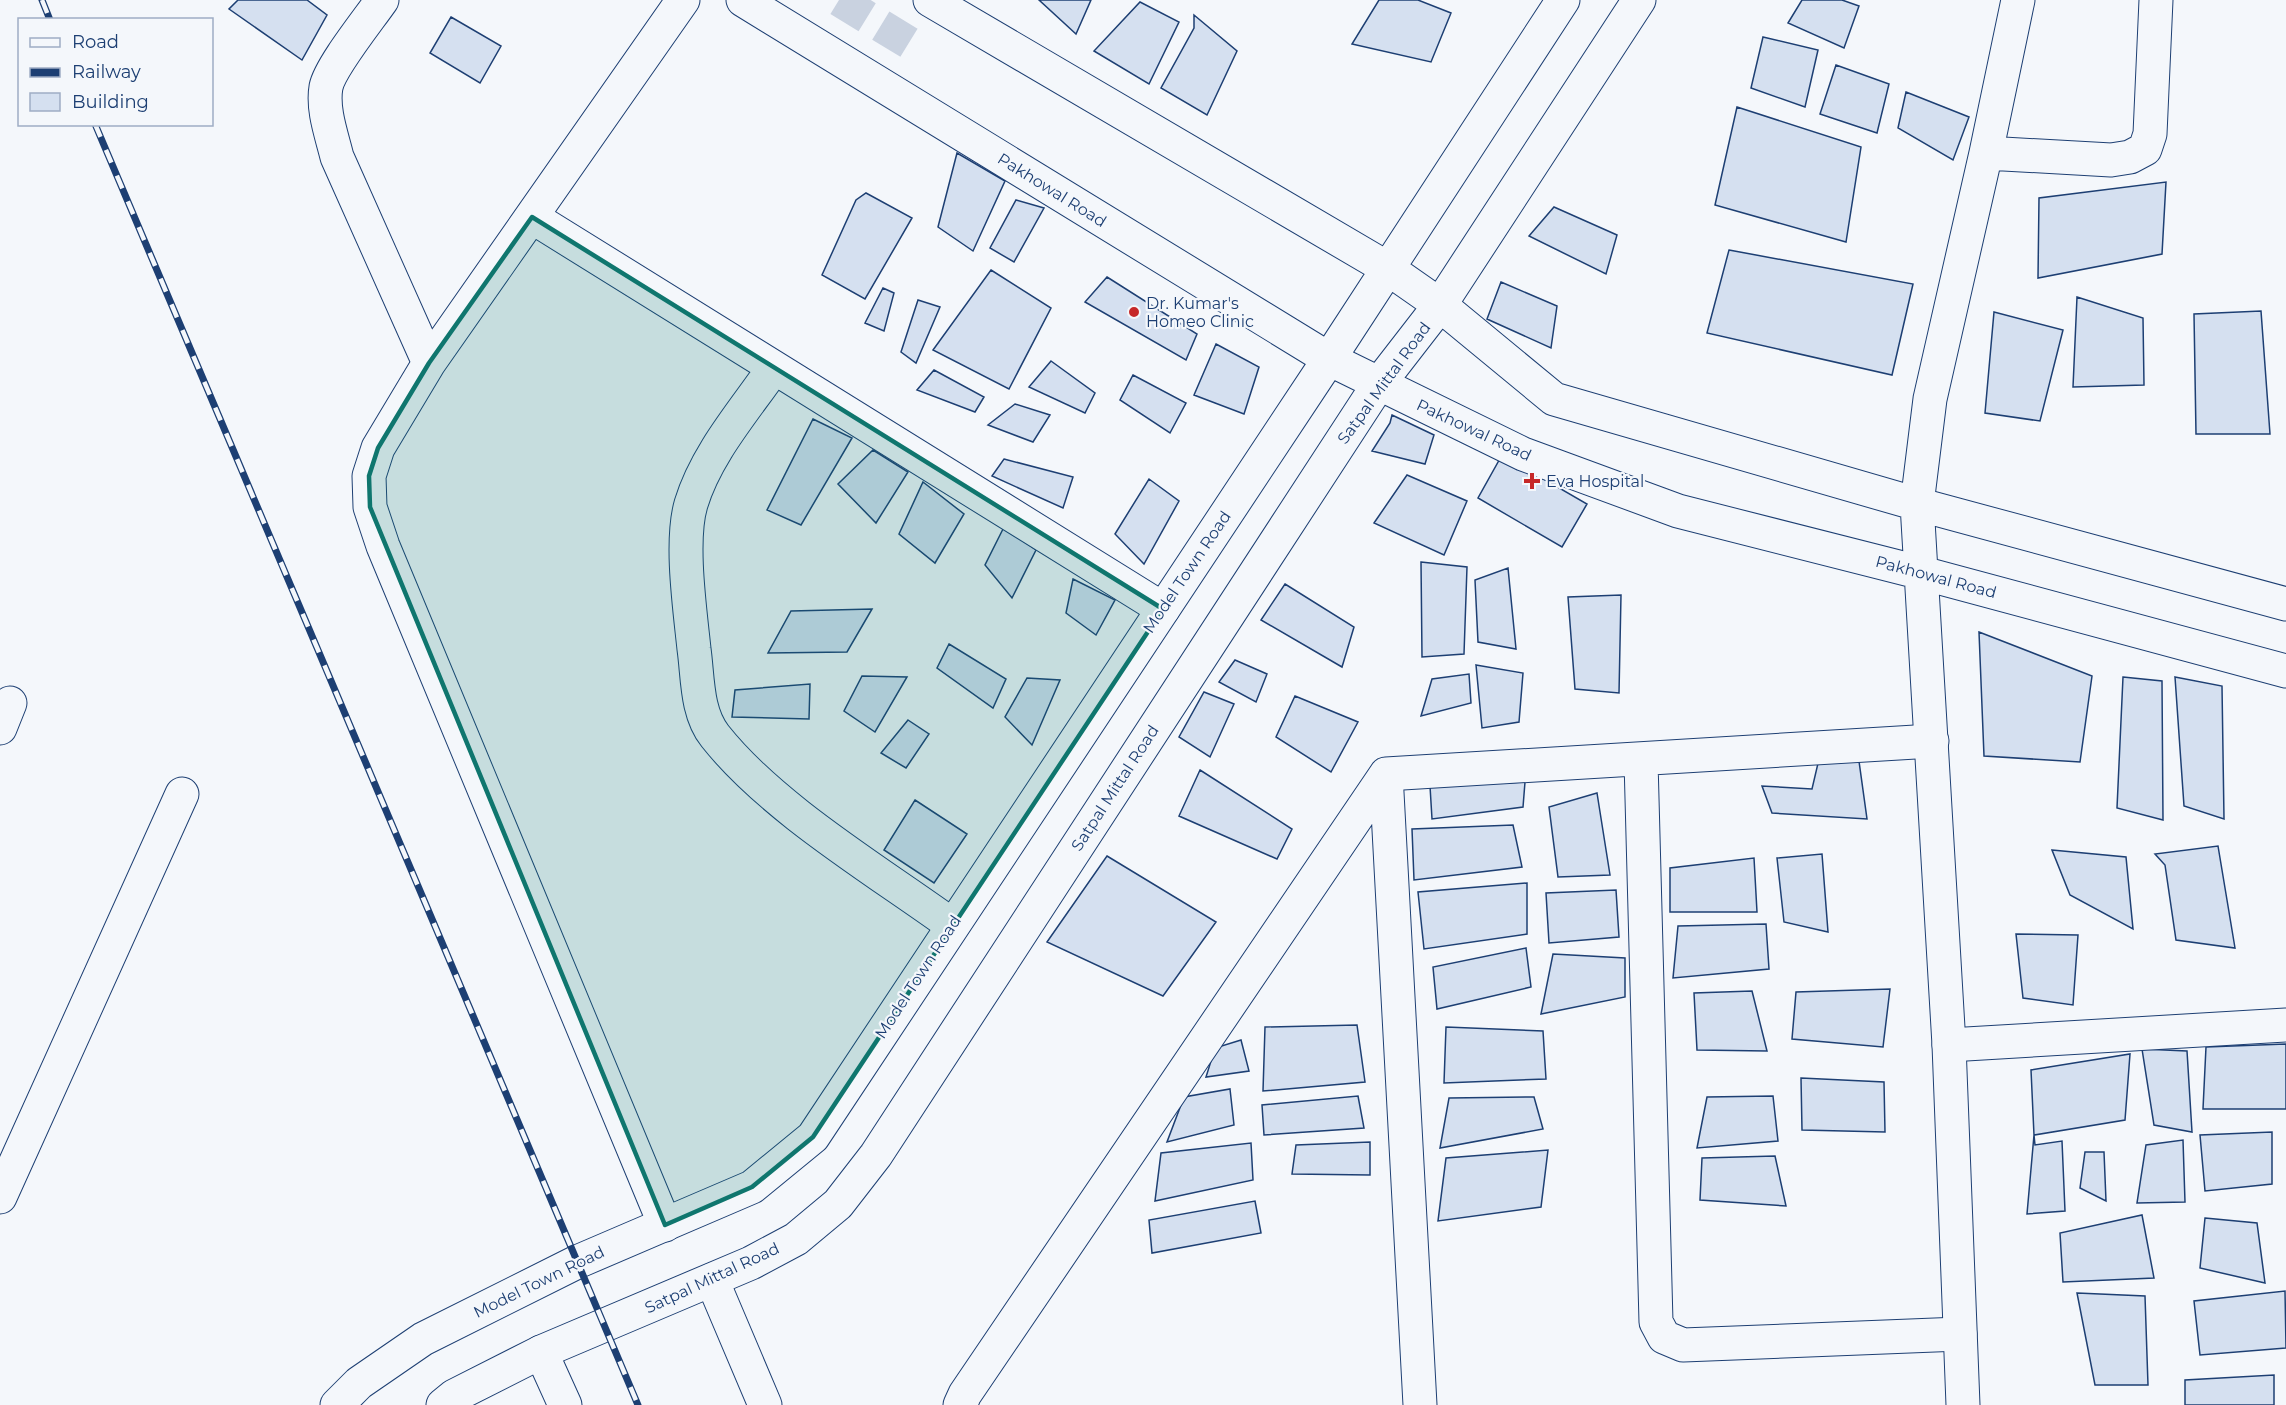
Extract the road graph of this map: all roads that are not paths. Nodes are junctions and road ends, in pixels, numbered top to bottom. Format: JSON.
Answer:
{"nodes":[{"id":1,"x":382,"y":0,"type":"edge"},
{"id":2,"x":683,"y":0,"type":"edge"},
{"id":3,"x":743,"y":0,"type":"edge"},
{"id":4,"x":930,"y":0,"type":"edge"},
{"id":5,"x":1563,"y":0,"type":"edge"},
{"id":6,"x":1639,"y":0,"type":"edge"},
{"id":7,"x":2018,"y":0,"type":"edge"},
{"id":8,"x":2156,"y":0,"type":"edge"},
{"id":9,"x":1986,"y":153,"type":"junction"},
{"id":10,"x":532,"y":217,"type":"junction"},
{"id":11,"x":1387,"y":268,"type":"junction"},
{"id":12,"x":1440,"y":305,"type":"junction"},
{"id":13,"x":1329,"y":359,"type":"junction"},
{"id":14,"x":429,"y":363,"type":"junction"},
{"id":15,"x":773,"y":369,"type":"junction"},
{"id":16,"x":1378,"y":385,"type":"junction"},
{"id":17,"x":1917,"y":504,"type":"junction"},
{"id":18,"x":1922,"y":573,"type":"junction"},
{"id":19,"x":2286,"y":604,"type":"edge"},
{"id":20,"x":1163,"y":609,"type":"junction"},
{"id":21,"x":2286,"y":671,"type":"edge"},
{"id":22,"x":1932,"y":741,"type":"junction"},
{"id":23,"x":1641,"y":760,"type":"junction"},
{"id":24,"x":1386,"y":774,"type":"junction"},
{"id":25,"x":182,"y":794,"type":"dead end"},
{"id":26,"x":952,"y":925,"type":"junction"},
{"id":27,"x":2286,"y":1025,"type":"edge"},
{"id":28,"x":1949,"y":1045,"type":"junction"},
{"id":29,"x":0,"y":1197,"type":"edge"},
{"id":30,"x":665,"y":1225,"type":"junction"},
{"id":31,"x":712,"y":1280,"type":"junction"},
{"id":32,"x":1960,"y":1334,"type":"junction"},
{"id":33,"x":541,"y":1352,"type":"junction"},
{"id":34,"x":337,"y":1405,"type":"edge"},
{"id":35,"x":443,"y":1405,"type":"edge"},
{"id":36,"x":565,"y":1405,"type":"edge"},
{"id":37,"x":765,"y":1405,"type":"edge"},
{"id":38,"x":960,"y":1405,"type":"edge"},
{"id":39,"x":1420,"y":1405,"type":"edge"},
{"id":40,"x":1964,"y":1405,"type":"edge"}],
"edges":[{"from":1,"to":14,"type":"street"},
{"from":2,"to":10,"type":"street"},
{"from":3,"to":13,"type":"street","name":"Pakhowal Road"},
{"from":4,"to":11,"type":"street"},
{"from":5,"to":11,"type":"street"},
{"from":6,"to":12,"type":"street","name":"Satpal Mittal Road"},
{"from":7,"to":9,"type":"street"},
{"from":8,"to":9,"type":"street"},
{"from":9,"to":17,"type":"street"},
{"from":10,"to":14,"type":"street"},
{"from":10,"to":15,"type":"street"},
{"from":11,"to":12,"type":"street"},
{"from":11,"to":13,"type":"street","name":"Model Town Road"},
{"from":12,"to":16,"type":"street","name":"Satpal Mittal Road"},
{"from":12,"to":17,"type":"street"},
{"from":13,"to":16,"type":"street","name":"Pakhowal Road"},
{"from":13,"to":20,"type":"street","name":"Model Town Road"},
{"from":14,"to":30,"type":"street"},
{"from":15,"to":20,"type":"street"},
{"from":15,"to":26,"type":"street"},
{"from":16,"to":18,"type":"street","name":"Pakhowal Road"},
{"from":16,"to":31,"type":"street","name":"Satpal Mittal Road"},
{"from":17,"to":18,"type":"street"},
{"from":17,"to":19,"type":"street"},
{"from":18,"to":21,"type":"street","name":"Pakhowal Road"},
{"from":18,"to":22,"type":"street"},
{"from":20,"to":26,"type":"street","name":"Model Town Road"},
{"from":22,"to":23,"type":"street"},
{"from":22,"to":28,"type":"street"},
{"from":23,"to":24,"type":"street"},
{"from":23,"to":32,"type":"street"},
{"from":24,"to":38,"type":"street"},
{"from":24,"to":39,"type":"street"},
{"from":25,"to":29,"type":"street"},
{"from":26,"to":30,"type":"street","name":"Model Town Road"},
{"from":27,"to":28,"type":"street"},
{"from":28,"to":32,"type":"street"},
{"from":30,"to":34,"type":"street","name":"Model Town Road"},
{"from":31,"to":33,"type":"street","name":"Satpal Mittal Road"},
{"from":31,"to":37,"type":"street"},
{"from":32,"to":40,"type":"street"},
{"from":33,"to":35,"type":"street","name":"Satpal Mittal Road"},
{"from":33,"to":36,"type":"street"}]}
